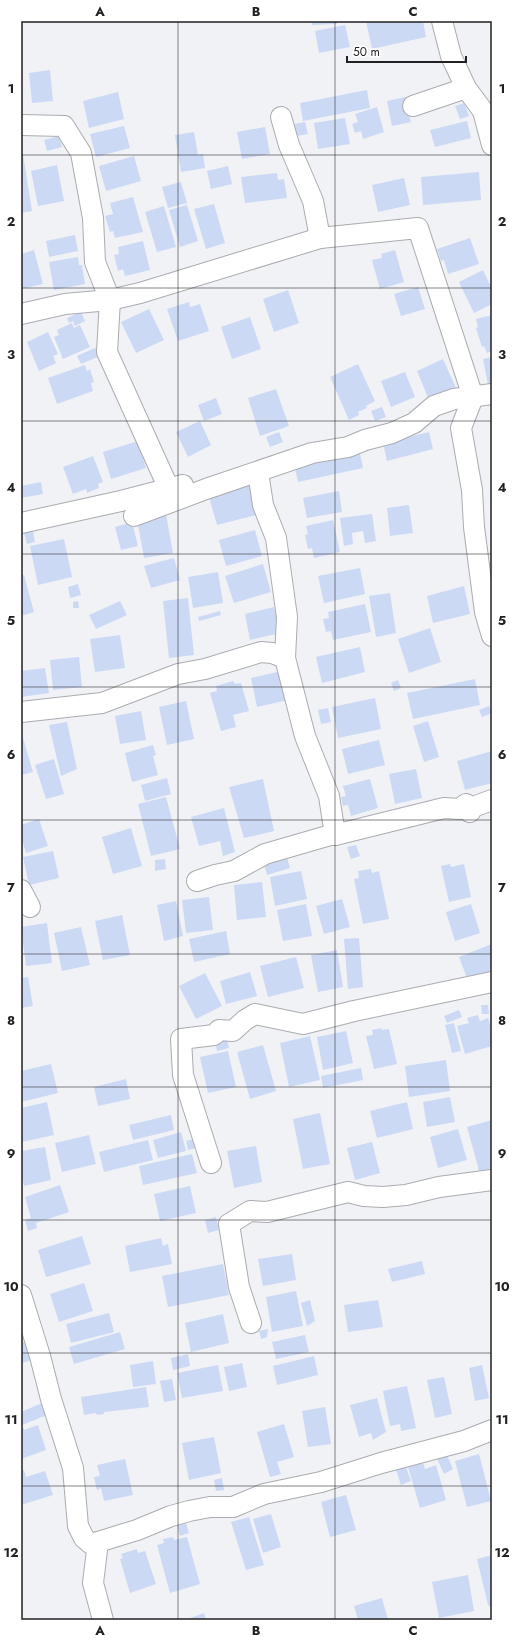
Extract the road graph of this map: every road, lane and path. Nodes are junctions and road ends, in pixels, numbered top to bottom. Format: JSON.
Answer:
{"nodes":[{"id":1,"x":442,"y":21,"type":"edge"},
{"id":2,"x":466,"y":88,"type":"junction"},
{"id":3,"x":413,"y":106,"type":"dead end"},
{"id":4,"x":281,"y":117,"type":"dead end"},
{"id":5,"x":21,"y":125,"type":"edge"},
{"id":6,"x":492,"y":145,"type":"edge"},
{"id":7,"x":320,"y":238,"type":"junction"},
{"id":8,"x":110,"y":300,"type":"junction"},
{"id":9,"x":21,"y":314,"type":"edge"},
{"id":10,"x":483,"y":396,"type":"edge"},
{"id":11,"x":255,"y":470,"type":"junction"},
{"id":12,"x":170,"y":489,"type":"junction"},
{"id":13,"x":134,"y":516,"type":"dead end"},
{"id":14,"x":21,"y":523,"type":"edge"},
{"id":15,"x":492,"y":636,"type":"edge"},
{"id":16,"x":285,"y":658,"type":"junction"},
{"id":17,"x":21,"y":712,"type":"edge"},
{"id":18,"x":492,"y":800,"type":"edge"},
{"id":19,"x":335,"y":835,"type":"junction"},
{"id":20,"x":197,"y":881,"type":"dead end"},
{"id":21,"x":492,"y":982,"type":"edge"},
{"id":22,"x":210,"y":1163,"type":"dead end"},
{"id":23,"x":492,"y":1180,"type":"edge"},
{"id":24,"x":22,"y":1302,"type":"edge"},
{"id":25,"x":251,"y":1323,"type":"dead end"},
{"id":26,"x":492,"y":1430,"type":"edge"},
{"id":27,"x":98,"y":1542,"type":"junction"},
{"id":28,"x":103,"y":1620,"type":"edge"}],
"edges":[{"from":1,"to":2,"type":"street"},
{"from":2,"to":3,"type":"street"},
{"from":2,"to":6,"type":"street"},
{"from":4,"to":7,"type":"street"},
{"from":5,"to":8,"type":"street"},
{"from":7,"to":8,"type":"street"},
{"from":7,"to":10,"type":"street"},
{"from":8,"to":9,"type":"street"},
{"from":8,"to":12,"type":"street"},
{"from":10,"to":11,"type":"street"},
{"from":10,"to":15,"type":"street"},
{"from":11,"to":12,"type":"street"},
{"from":11,"to":13,"type":"street"},
{"from":11,"to":16,"type":"street"},
{"from":12,"to":14,"type":"street"},
{"from":16,"to":17,"type":"street"},
{"from":16,"to":19,"type":"street"},
{"from":18,"to":19,"type":"street"},
{"from":19,"to":20,"type":"street"},
{"from":21,"to":22,"type":"street"},
{"from":23,"to":25,"type":"street"},
{"from":24,"to":27,"type":"street"},
{"from":26,"to":27,"type":"street"},
{"from":27,"to":28,"type":"street"}]}
